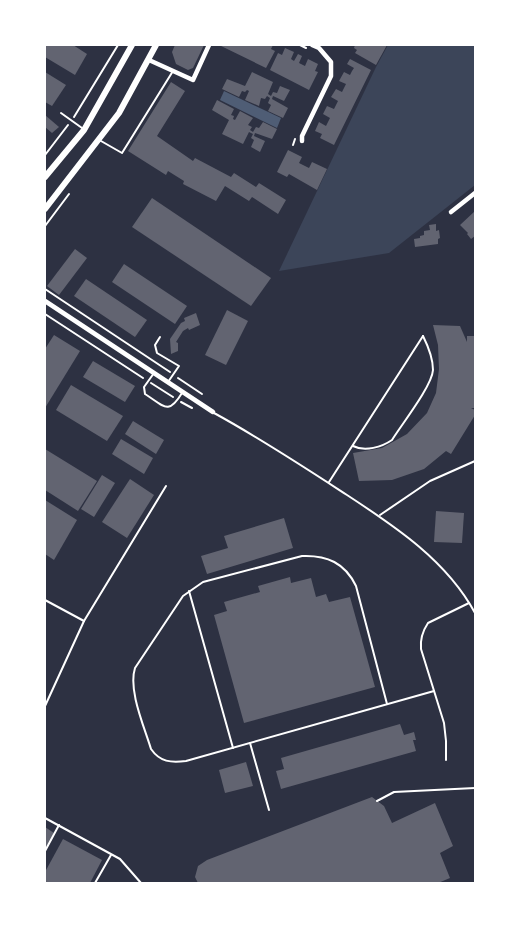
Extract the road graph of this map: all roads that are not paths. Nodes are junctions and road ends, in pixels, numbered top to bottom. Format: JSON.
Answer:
{"nodes":[{"id":1,"x":132,"y":45,"type":"edge"},
{"id":2,"x":156,"y":45,"type":"edge"},
{"id":3,"x":209,"y":45,"type":"edge"},
{"id":4,"x":312,"y":45,"type":"edge"},
{"id":5,"x":149,"y":60,"type":"junction"},
{"id":6,"x":173,"y":71,"type":"junction"},
{"id":7,"x":61,"y":114,"type":"dead end"},
{"id":8,"x":84,"y":130,"type":"junction"},
{"id":9,"x":99,"y":140,"type":"junction"},
{"id":10,"x":302,"y":140,"type":"dead end"},
{"id":11,"x":45,"y":177,"type":"edge"},
{"id":12,"x":475,"y":193,"type":"edge"},
{"id":13,"x":45,"y":209,"type":"edge"},
{"id":14,"x":451,"y":212,"type":"dead end"},
{"id":15,"x":45,"y":301,"type":"edge"},
{"id":16,"x":160,"y":337,"type":"dead end"},
{"id":17,"x":154,"y":373,"type":"junction"},
{"id":18,"x":168,"y":382,"type":"junction"},
{"id":19,"x":183,"y":392,"type":"junction"},
{"id":20,"x":213,"y":412,"type":"joint"},
{"id":21,"x":353,"y":446,"type":"junction"},
{"id":22,"x":475,"y":461,"type":"edge"},
{"id":23,"x":329,"y":482,"type":"junction"},
{"id":24,"x":166,"y":486,"type":"dead end"},
{"id":25,"x":379,"y":516,"type":"junction"},
{"id":26,"x":189,"y":590,"type":"junction"},
{"id":27,"x":45,"y":600,"type":"edge"},
{"id":28,"x":469,"y":602,"type":"junction"},
{"id":29,"x":475,"y":613,"type":"edge"},
{"id":30,"x":84,"y":621,"type":"junction"},
{"id":31,"x":434,"y":691,"type":"junction"},
{"id":32,"x":386,"y":704,"type":"junction"},
{"id":33,"x":45,"y":705,"type":"edge"},
{"id":34,"x":250,"y":742,"type":"junction"},
{"id":35,"x":233,"y":748,"type":"junction"},
{"id":36,"x":446,"y":760,"type":"dead end"},
{"id":37,"x":475,"y":788,"type":"edge"},
{"id":38,"x":377,"y":800,"type":"dead end"},
{"id":39,"x":269,"y":810,"type":"dead end"},
{"id":40,"x":45,"y":818,"type":"edge"},
{"id":41,"x":59,"y":825,"type":"junction"},
{"id":42,"x":45,"y":851,"type":"edge"},
{"id":43,"x":111,"y":855,"type":"junction"},
{"id":44,"x":95,"y":883,"type":"edge"},
{"id":45,"x":141,"y":883,"type":"edge"}],
"edges":[{"from":1,"to":8,"type":"main road"},
{"from":2,"to":5,"type":"main road"},
{"from":3,"to":6,"type":"street"},
{"from":4,"to":10,"type":"street"},
{"from":5,"to":6,"type":"street"},
{"from":5,"to":9,"type":"main road"},
{"from":6,"to":9,"type":"lane"},
{"from":7,"to":8,"type":"lane"},
{"from":8,"to":11,"type":"main road"},
{"from":9,"to":13,"type":"main road"},
{"from":12,"to":14,"type":"street"},
{"from":15,"to":17,"type":"street"},
{"from":16,"to":18,"type":"lane"},
{"from":17,"to":18,"type":"street"},
{"from":17,"to":19,"type":"lane"},
{"from":18,"to":19,"type":"street"},
{"from":19,"to":20,"type":"street"},
{"from":20,"to":23,"type":"lane"},
{"from":21,"to":21,"type":"lane"},
{"from":21,"to":23,"type":"lane"},
{"from":22,"to":25,"type":"lane"},
{"from":23,"to":25,"type":"lane"},
{"from":24,"to":30,"type":"lane"},
{"from":25,"to":28,"type":"lane"},
{"from":26,"to":32,"type":"lane"},
{"from":26,"to":35,"type":"lane"},
{"from":26,"to":35,"type":"lane"},
{"from":27,"to":30,"type":"lane"},
{"from":28,"to":29,"type":"lane"},
{"from":28,"to":31,"type":"lane"},
{"from":30,"to":33,"type":"lane"},
{"from":31,"to":32,"type":"lane"},
{"from":31,"to":36,"type":"lane"},
{"from":32,"to":34,"type":"lane"},
{"from":34,"to":35,"type":"lane"},
{"from":34,"to":39,"type":"lane"},
{"from":37,"to":38,"type":"lane"},
{"from":40,"to":41,"type":"lane"},
{"from":41,"to":42,"type":"lane"},
{"from":41,"to":43,"type":"lane"},
{"from":43,"to":44,"type":"lane"},
{"from":43,"to":45,"type":"lane"}]}
